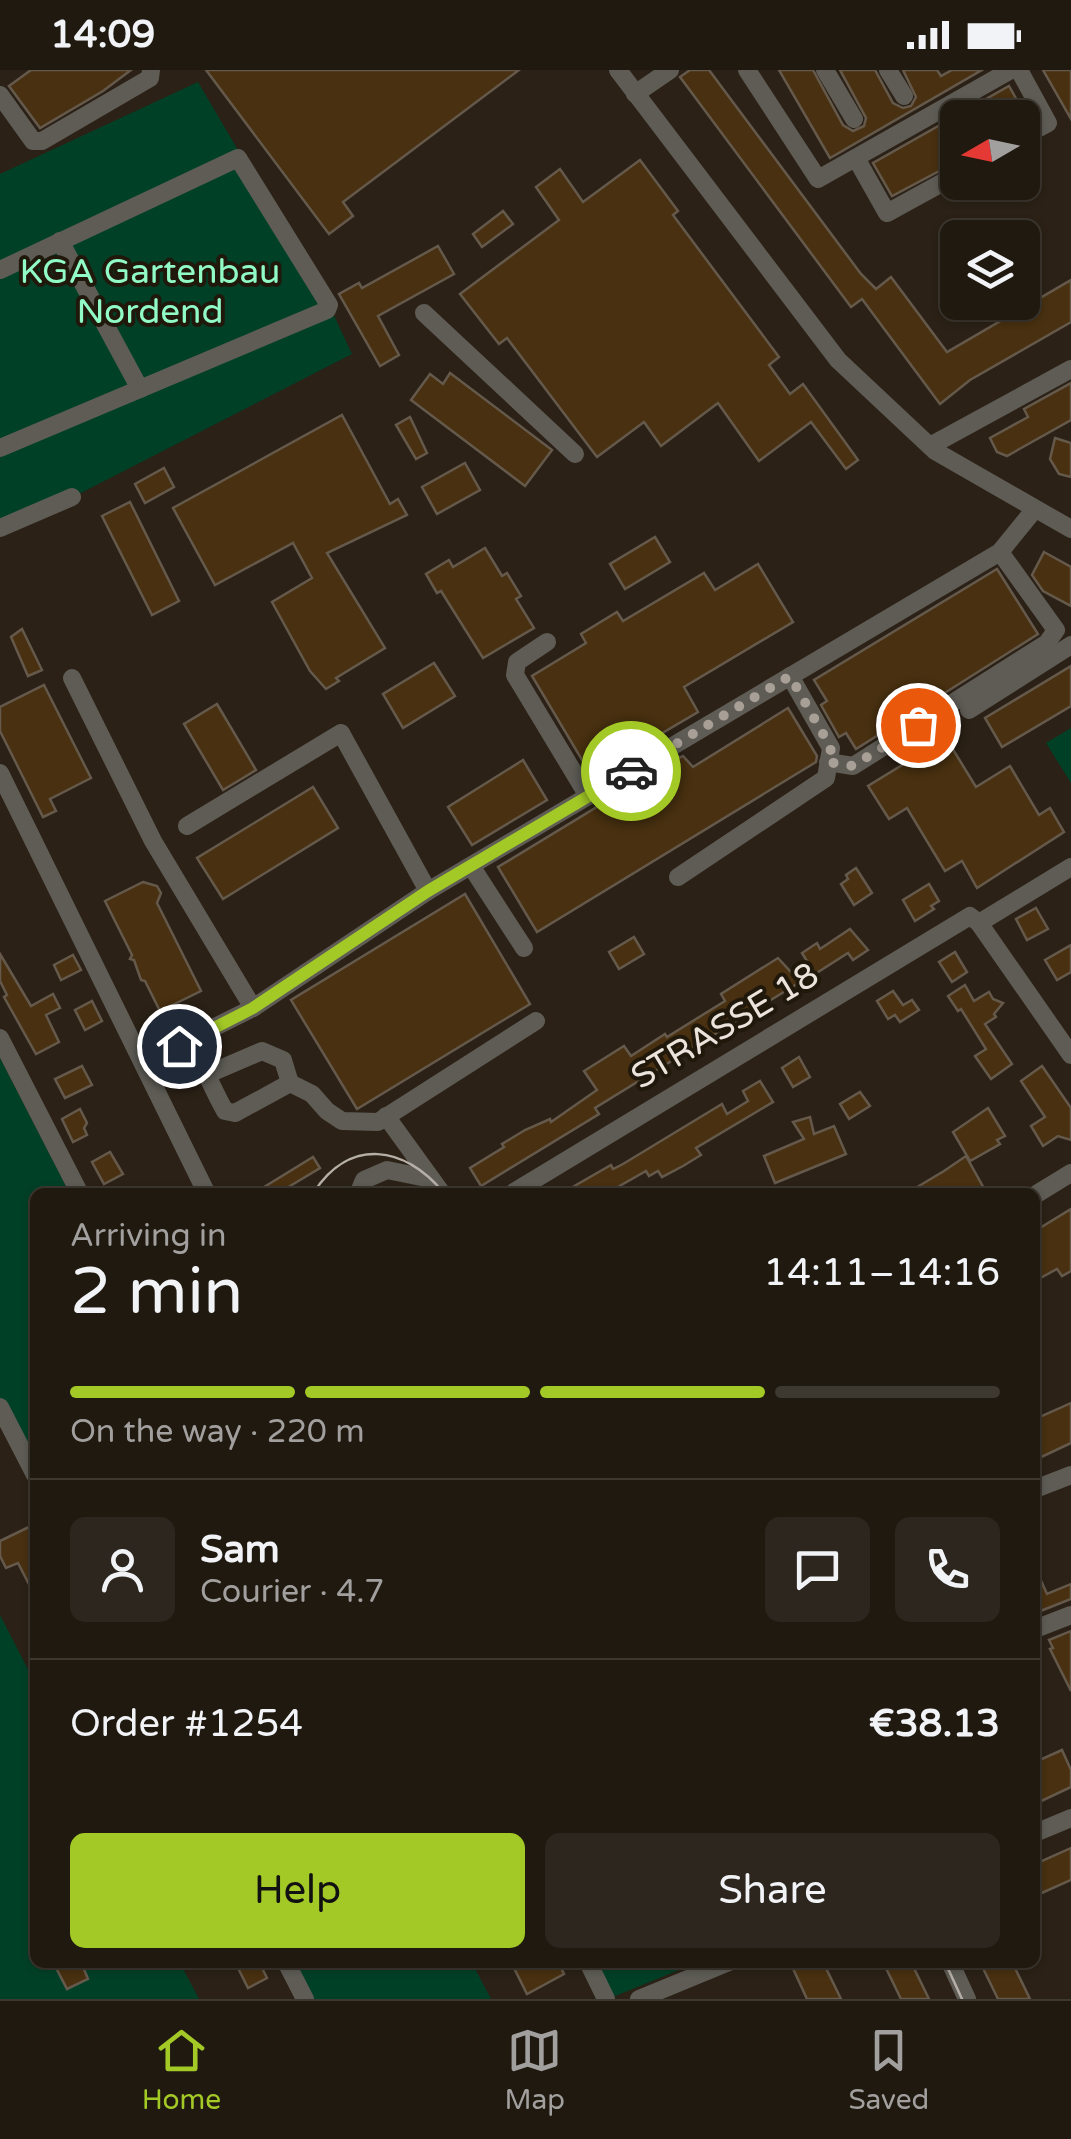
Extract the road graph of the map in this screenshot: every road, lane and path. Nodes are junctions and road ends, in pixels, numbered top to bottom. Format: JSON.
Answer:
{"nodes":[{"id":1,"x":151,"y":70,"type":"edge"},
{"id":2,"x":618,"y":70,"type":"edge"},
{"id":3,"x":670,"y":70,"type":"edge"},
{"id":4,"x":746,"y":70,"type":"edge"},
{"id":5,"x":825,"y":70,"type":"edge"},
{"id":6,"x":888,"y":70,"type":"edge"},
{"id":7,"x":1011,"y":70,"type":"edge"},
{"id":8,"x":1019,"y":70,"type":"edge"},
{"id":9,"x":636,"y":94,"type":"junction"},
{"id":10,"x":0,"y":95,"type":"edge"},
{"id":11,"x":904,"y":96,"type":"dead end"},
{"id":12,"x":1036,"y":100,"type":"edge"},
{"id":13,"x":1040,"y":108,"type":"edge"},
{"id":14,"x":854,"y":119,"type":"dead end"},
{"id":15,"x":1040,"y":127,"type":"edge"},
{"id":16,"x":856,"y":158,"type":"junction"},
{"id":17,"x":940,"y":184,"type":"edge"},
{"id":18,"x":60,"y":241,"type":"junction"},
{"id":19,"x":0,"y":270,"type":"edge"},
{"id":20,"x":424,"y":313,"type":"dead end"},
{"id":21,"x":1071,"y":369,"type":"edge"},
{"id":22,"x":140,"y":390,"type":"junction"},
{"id":23,"x":930,"y":446,"type":"junction"},
{"id":24,"x":0,"y":448,"type":"edge"},
{"id":25,"x":574,"y":454,"type":"dead end"},
{"id":26,"x":72,"y":497,"type":"dead end"},
{"id":27,"x":1034,"y":510,"type":"junction"},
{"id":28,"x":0,"y":528,"type":"edge"},
{"id":29,"x":1071,"y":530,"type":"edge"},
{"id":30,"x":1000,"y":552,"type":"junction"},
{"id":31,"x":547,"y":642,"type":"dead end"},
{"id":32,"x":1071,"y":645,"type":"edge"},
{"id":33,"x":790,"y":676,"type":"junction"},
{"id":34,"x":72,"y":678,"type":"dead end"},
{"id":35,"x":969,"y":710,"type":"dead end"},
{"id":36,"x":828,"y":762,"type":"junction"},
{"id":37,"x":0,"y":773,"type":"edge"},
{"id":38,"x":588,"y":796,"type":"junction"},
{"id":39,"x":187,"y":826,"type":"dead end"},
{"id":40,"x":470,"y":866,"type":"junction"},
{"id":41,"x":1071,"y":867,"type":"edge"},
{"id":42,"x":678,"y":877,"type":"dead end"},
{"id":43,"x":428,"y":891,"type":"junction"},
{"id":44,"x":974,"y":920,"type":"junction"},
{"id":45,"x":524,"y":948,"type":"dead end"},
{"id":46,"x":253,"y":1008,"type":"junction"},
{"id":47,"x":536,"y":1021,"type":"dead end"},
{"id":48,"x":0,"y":1038,"type":"edge"},
{"id":49,"x":1071,"y":1056,"type":"edge"},
{"id":50,"x":206,"y":1074,"type":"junction"},
{"id":51,"x":290,"y":1084,"type":"junction"},
{"id":52,"x":386,"y":1116,"type":"junction"},
{"id":53,"x":1071,"y":1173,"type":"edge"},
{"id":54,"x":436,"y":1186,"type":"edge"},
{"id":55,"x":77,"y":1188,"type":"edge"},
{"id":56,"x":204,"y":1188,"type":"edge"},
{"id":57,"x":361,"y":1188,"type":"edge"},
{"id":58,"x":521,"y":1188,"type":"edge"},
{"id":59,"x":1040,"y":1192,"type":"edge"},
{"id":60,"x":0,"y":1407,"type":"edge"},
{"id":61,"x":30,"y":1465,"type":"edge"},
{"id":62,"x":1071,"y":1475,"type":"edge"},
{"id":63,"x":1040,"y":1487,"type":"edge"},
{"id":64,"x":1071,"y":1615,"type":"edge"},
{"id":65,"x":1040,"y":1628,"type":"edge"},
{"id":66,"x":1071,"y":1818,"type":"edge"},
{"id":67,"x":1040,"y":1831,"type":"edge"},
{"id":68,"x":289,"y":1968,"type":"edge"},
{"id":69,"x":591,"y":1968,"type":"edge"},
{"id":70,"x":714,"y":1968,"type":"edge"},
{"id":71,"x":953,"y":1968,"type":"edge"},
{"id":72,"x":305,"y":1999,"type":"edge"},
{"id":73,"x":606,"y":1999,"type":"edge"},
{"id":74,"x":639,"y":1999,"type":"edge"},
{"id":75,"x":967,"y":1999,"type":"edge"}],
"edges":[{"from":1,"to":10,"type":"street"},
{"from":2,"to":9,"type":"street"},
{"from":3,"to":9,"type":"street"},
{"from":4,"to":16,"type":"street"},
{"from":5,"to":14,"type":"street"},
{"from":6,"to":11,"type":"street"},
{"from":7,"to":16,"type":"street"},
{"from":8,"to":12,"type":"street"},
{"from":9,"to":23,"type":"street"},
{"from":13,"to":15,"type":"street"},
{"from":16,"to":17,"type":"street"},
{"from":18,"to":19,"type":"street"},
{"from":18,"to":22,"type":"street"},
{"from":18,"to":22,"type":"street"},
{"from":20,"to":25,"type":"street"},
{"from":21,"to":23,"type":"street"},
{"from":22,"to":24,"type":"street"},
{"from":23,"to":27,"type":"street"},
{"from":26,"to":28,"type":"street"},
{"from":27,"to":29,"type":"street"},
{"from":27,"to":30,"type":"street"},
{"from":30,"to":33,"type":"street"},
{"from":30,"to":36,"type":"street"},
{"from":31,"to":38,"type":"street"},
{"from":32,"to":35,"type":"street"},
{"from":33,"to":36,"type":"street"},
{"from":33,"to":38,"type":"street"},
{"from":34,"to":46,"type":"street"},
{"from":36,"to":42,"type":"street"},
{"from":37,"to":56,"type":"street"},
{"from":38,"to":40,"type":"street"},
{"from":39,"to":43,"type":"street"},
{"from":40,"to":43,"type":"street"},
{"from":40,"to":45,"type":"street"},
{"from":41,"to":44,"type":"street","name":"STRASSE 18"},
{"from":43,"to":46,"type":"street"},
{"from":44,"to":49,"type":"street"},
{"from":44,"to":58,"type":"street","name":"STRASSE 18"},
{"from":46,"to":50,"type":"street"},
{"from":47,"to":52,"type":"street"},
{"from":48,"to":55,"type":"street"},
{"from":50,"to":51,"type":"street"},
{"from":50,"to":51,"type":"street"},
{"from":51,"to":52,"type":"street"},
{"from":52,"to":54,"type":"street"},
{"from":53,"to":59,"type":"street"},
{"from":54,"to":57,"type":"street"},
{"from":60,"to":61,"type":"street"},
{"from":62,"to":63,"type":"street"},
{"from":64,"to":65,"type":"street"},
{"from":66,"to":67,"type":"street"},
{"from":68,"to":72,"type":"street"},
{"from":69,"to":73,"type":"street"},
{"from":70,"to":74,"type":"street"},
{"from":71,"to":75,"type":"street"}]}
